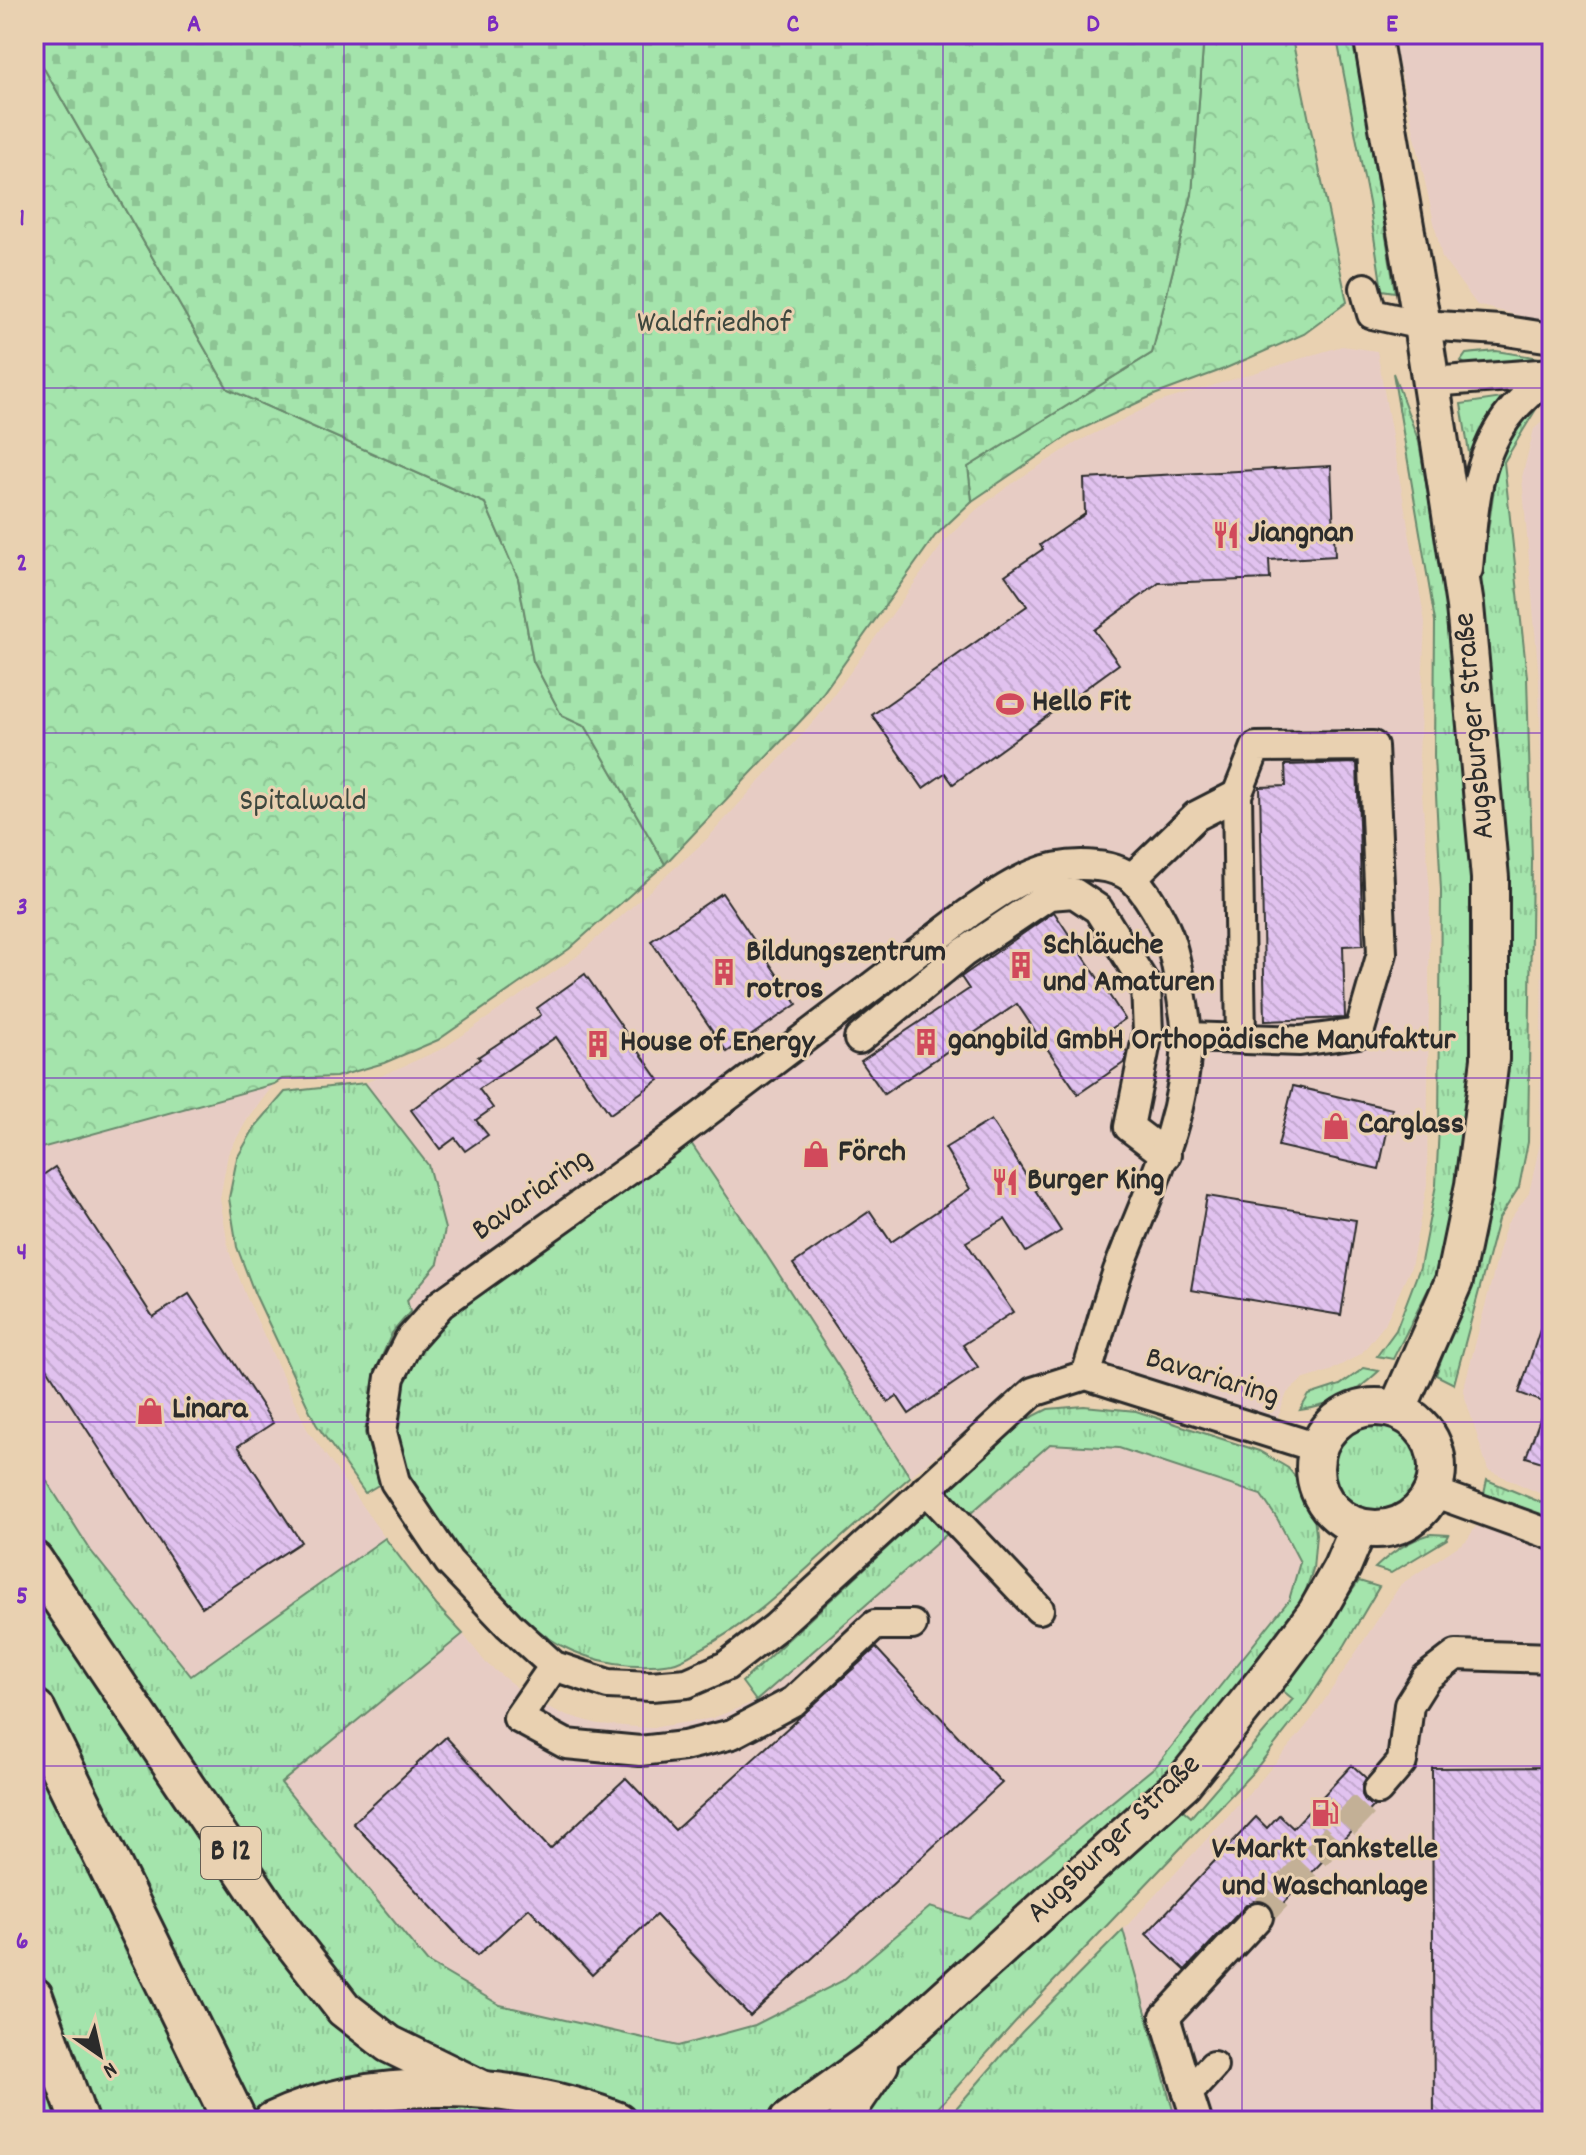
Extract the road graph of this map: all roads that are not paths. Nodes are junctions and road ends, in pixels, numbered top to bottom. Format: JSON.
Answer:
{"nodes":[{"id":1,"x":1372,"y":34,"type":"edge"},
{"id":2,"x":1365,"y":288,"type":"dead end"},
{"id":3,"x":1422,"y":325,"type":"junction"},
{"id":4,"x":1552,"y":338,"type":"edge"},
{"id":5,"x":1552,"y":373,"type":"edge"},
{"id":6,"x":1431,"y":382,"type":"junction"},
{"id":7,"x":1465,"y":606,"type":"junction"},
{"id":8,"x":1237,"y":795,"type":"junction"},
{"id":9,"x":1133,"y":877,"type":"junction"},
{"id":10,"x":1177,"y":959,"type":"junction"},
{"id":11,"x":1137,"y":969,"type":"junction"},
{"id":12,"x":1187,"y":1037,"type":"junction"},
{"id":13,"x":859,"y":1039,"type":"dead end"},
{"id":14,"x":1241,"y":1039,"type":"junction"},
{"id":15,"x":1166,"y":1155,"type":"junction"},
{"id":16,"x":1086,"y":1375,"type":"junction"},
{"id":17,"x":1397,"y":1410,"type":"junction"},
{"id":18,"x":1318,"y":1448,"type":"junction"},
{"id":19,"x":926,"y":1489,"type":"junction"},
{"id":20,"x":1433,"y":1492,"type":"junction"},
{"id":21,"x":1359,"y":1527,"type":"junction"},
{"id":22,"x":1552,"y":1535,"type":"edge"},
{"id":23,"x":34,"y":1560,"type":"edge"},
{"id":24,"x":1039,"y":1609,"type":"dead end"},
{"id":25,"x":912,"y":1625,"type":"dead end"},
{"id":26,"x":1552,"y":1658,"type":"edge"},
{"id":27,"x":554,"y":1666,"type":"junction"},
{"id":28,"x":34,"y":1711,"type":"edge"},
{"id":29,"x":1378,"y":1790,"type":"tunnel mouth"},
{"id":30,"x":1258,"y":1917,"type":"tunnel mouth"},
{"id":31,"x":34,"y":1996,"type":"edge"},
{"id":32,"x":892,"y":2046,"type":"junction"},
{"id":33,"x":1213,"y":2066,"type":"dead end"},
{"id":34,"x":481,"y":2089,"type":"junction"},
{"id":35,"x":1188,"y":2093,"type":"junction"},
{"id":36,"x":79,"y":2121,"type":"edge"},
{"id":37,"x":235,"y":2121,"type":"edge"},
{"id":38,"x":272,"y":2121,"type":"edge"},
{"id":39,"x":618,"y":2121,"type":"edge"},
{"id":40,"x":788,"y":2121,"type":"edge"},
{"id":41,"x":846,"y":2121,"type":"edge"},
{"id":42,"x":1197,"y":2121,"type":"edge"}],
"edges":[{"from":1,"to":3,"type":"main road","name":"Augsburger Straße"},
{"from":2,"to":3,"type":"street"},
{"from":3,"to":4,"type":"street"},
{"from":3,"to":6,"type":"main road","name":"Augsburger Straße"},
{"from":5,"to":6,"type":"street"},
{"from":5,"to":7,"type":"street"},
{"from":6,"to":7,"type":"main road","name":"Augsburger Straße"},
{"from":7,"to":17,"type":"main road","name":"Augsburger Straße"},
{"from":8,"to":9,"type":"street"},
{"from":8,"to":14,"type":"street"},
{"from":8,"to":14,"type":"street"},
{"from":9,"to":10,"type":"street"},
{"from":9,"to":27,"type":"street","name":"Bavariaring"},
{"from":10,"to":11,"type":"street"},
{"from":10,"to":12,"type":"street"},
{"from":11,"to":13,"type":"street"},
{"from":11,"to":15,"type":"street"},
{"from":12,"to":14,"type":"street"},
{"from":12,"to":15,"type":"street"},
{"from":15,"to":16,"type":"street"},
{"from":16,"to":18,"type":"street","name":"Bavariaring"},
{"from":16,"to":19,"type":"street","name":"Bavariaring"},
{"from":17,"to":18,"type":"main road"},
{"from":17,"to":20,"type":"main road"},
{"from":18,"to":21,"type":"main road"},
{"from":19,"to":24,"type":"street"},
{"from":19,"to":27,"type":"street","name":"Bavariaring"},
{"from":20,"to":21,"type":"main road"},
{"from":20,"to":22,"type":"street"},
{"from":21,"to":32,"type":"main road","name":"Augsburger Straße"},
{"from":23,"to":34,"type":"main road","number":"B 12"},
{"from":25,"to":27,"type":"street"},
{"from":26,"to":29,"type":"street"},
{"from":28,"to":37,"type":"highway"},
{"from":30,"to":35,"type":"street"},
{"from":31,"to":36,"type":"main road"},
{"from":32,"to":40,"type":"main road","name":"Augsburger Straße"},
{"from":32,"to":41,"type":"main road","name":"Augsburger Straße"},
{"from":33,"to":35,"type":"street"},
{"from":34,"to":38,"type":"main road"},
{"from":34,"to":39,"type":"main road"},
{"from":35,"to":42,"type":"street"}]}
